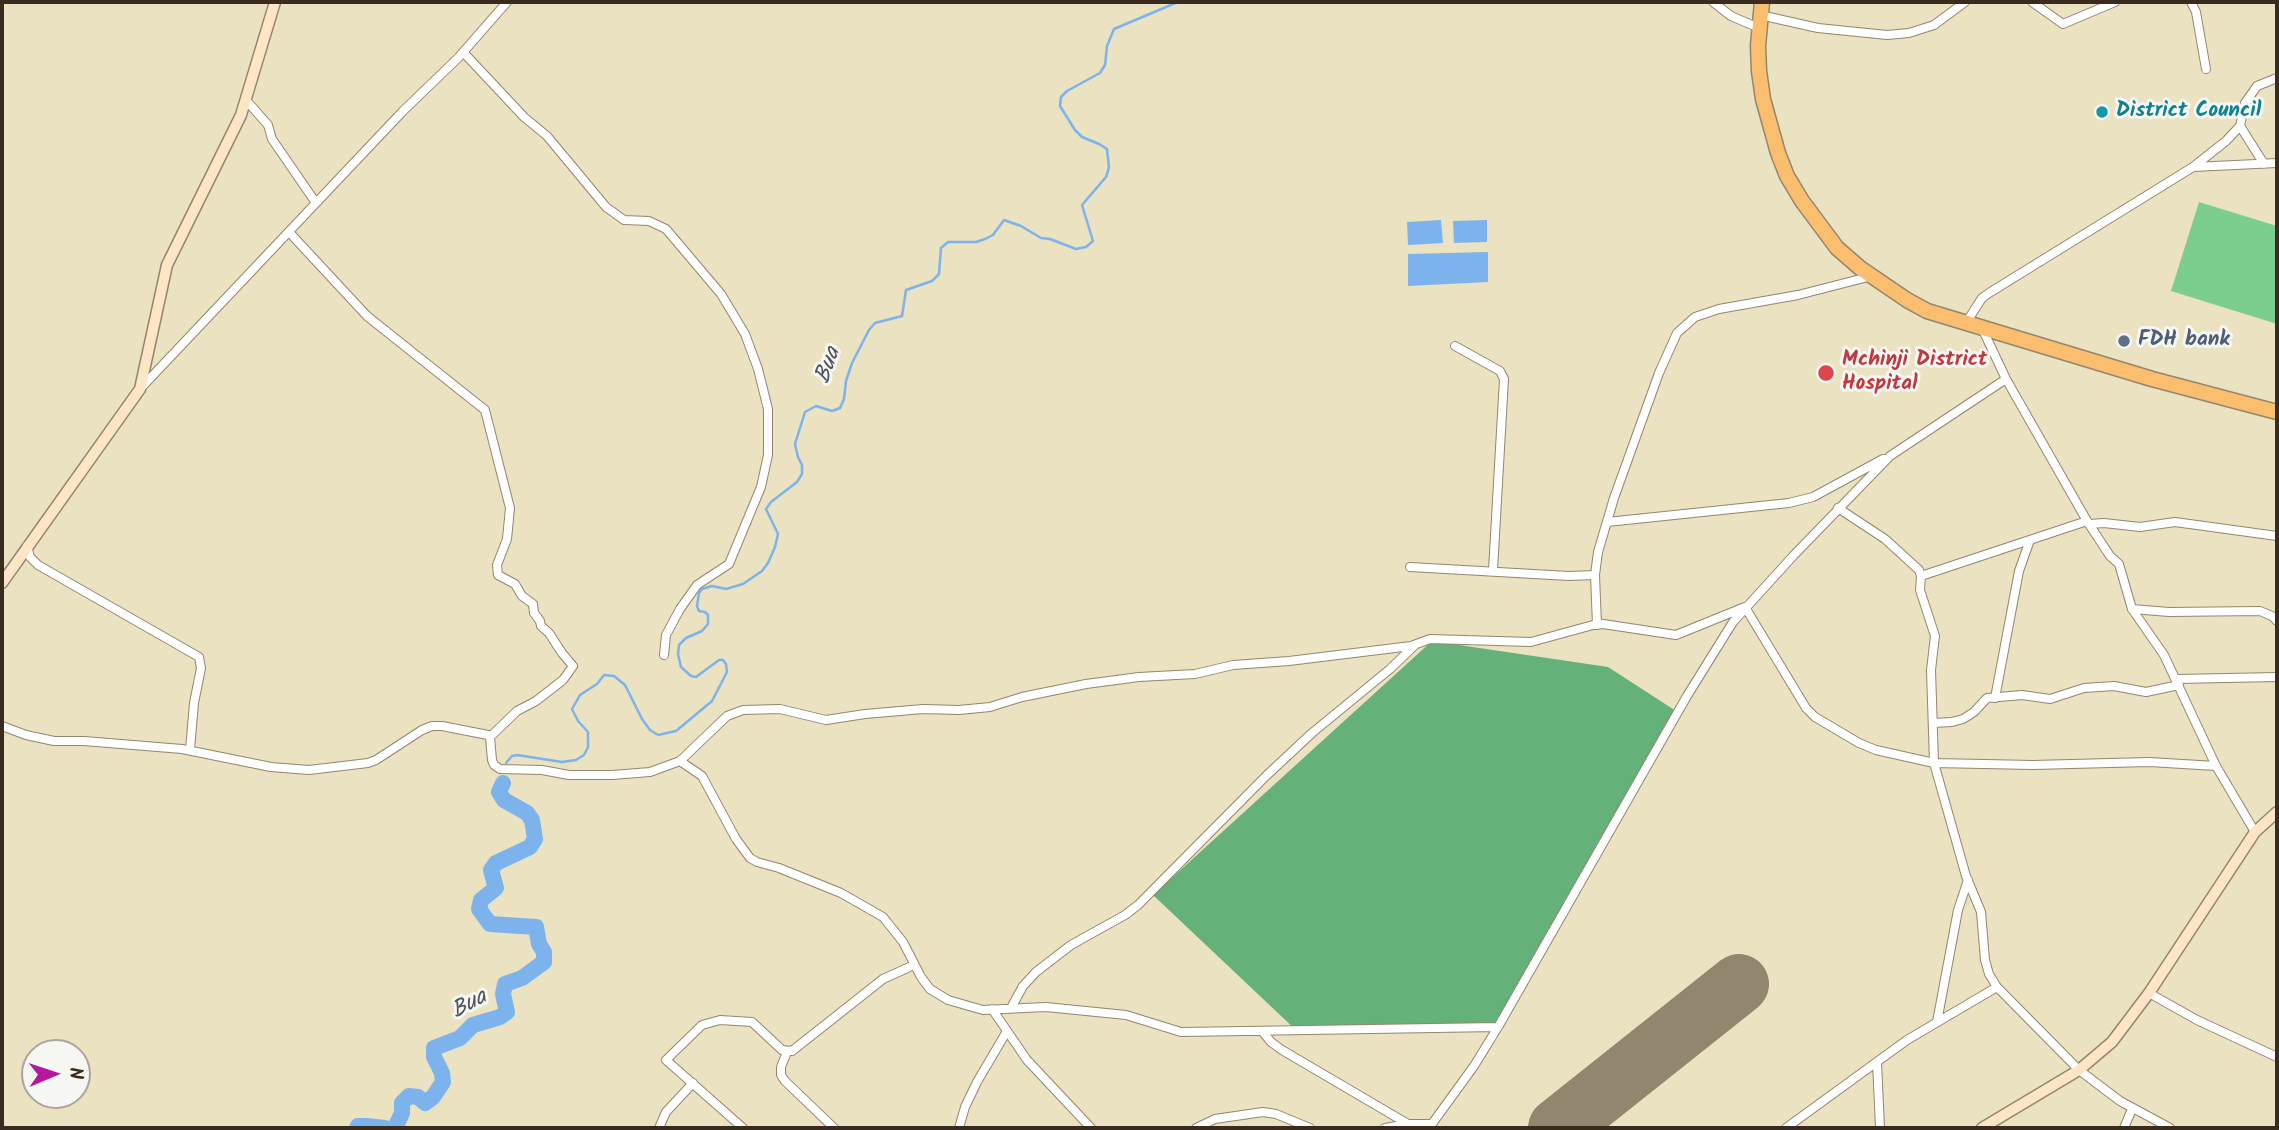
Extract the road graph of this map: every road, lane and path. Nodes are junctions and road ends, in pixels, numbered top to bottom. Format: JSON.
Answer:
{"nodes":[{"id":1,"x":275,"y":2,"type":"edge"},
{"id":2,"x":507,"y":2,"type":"edge"},
{"id":3,"x":1713,"y":2,"type":"edge"},
{"id":4,"x":1965,"y":2,"type":"edge"},
{"id":5,"x":2032,"y":2,"type":"edge"},
{"id":6,"x":2115,"y":2,"type":"edge"},
{"id":7,"x":2191,"y":2,"type":"edge"},
{"id":8,"x":1760,"y":15,"type":"edge"},
{"id":9,"x":463,"y":52,"type":"junction"},
{"id":10,"x":2206,"y":69,"type":"dead end"},
{"id":11,"x":2277,"y":78,"type":"edge"},
{"id":12,"x":246,"y":100,"type":"junction"},
{"id":13,"x":2239,"y":127,"type":"junction"},
{"id":14,"x":2277,"y":163,"type":"edge"},
{"id":15,"x":2264,"y":164,"type":"junction"},
{"id":16,"x":2193,"y":167,"type":"junction"},
{"id":17,"x":316,"y":203,"type":"junction"},
{"id":18,"x":289,"y":232,"type":"junction"},
{"id":19,"x":1872,"y":276,"type":"junction"},
{"id":20,"x":1966,"y":323,"type":"junction"},
{"id":21,"x":1982,"y":328,"type":"junction"},
{"id":22,"x":1455,"y":345,"type":"dead end"},
{"id":23,"x":2006,"y":379,"type":"junction"},
{"id":24,"x":140,"y":389,"type":"junction"},
{"id":25,"x":2277,"y":412,"type":"edge"},
{"id":26,"x":1890,"y":456,"type":"junction"},
{"id":27,"x":1838,"y":508,"type":"junction"},
{"id":28,"x":1607,"y":522,"type":"junction"},
{"id":29,"x":2089,"y":523,"type":"junction"},
{"id":30,"x":2277,"y":536,"type":"edge"},
{"id":31,"x":2030,"y":540,"type":"junction"},
{"id":32,"x":27,"y":546,"type":"junction"},
{"id":33,"x":1410,"y":567,"type":"dead end"},
{"id":34,"x":1493,"y":570,"type":"junction"},
{"id":35,"x":1595,"y":575,"type":"junction"},
{"id":36,"x":1922,"y":576,"type":"junction"},
{"id":37,"x":2,"y":583,"type":"edge"},
{"id":38,"x":1745,"y":607,"type":"junction"},
{"id":39,"x":2132,"y":609,"type":"junction"},
{"id":40,"x":2277,"y":621,"type":"edge"},
{"id":41,"x":1597,"y":625,"type":"junction"},
{"id":42,"x":1415,"y":645,"type":"junction"},
{"id":43,"x":664,"y":655,"type":"dead end"},
{"id":44,"x":2277,"y":677,"type":"edge"},
{"id":45,"x":2178,"y":682,"type":"junction"},
{"id":46,"x":1995,"y":698,"type":"junction"},
{"id":47,"x":1933,"y":723,"type":"junction"},
{"id":48,"x":2,"y":726,"type":"edge"},
{"id":49,"x":490,"y":737,"type":"junction"},
{"id":50,"x":190,"y":750,"type":"junction"},
{"id":51,"x":680,"y":761,"type":"junction"},
{"id":52,"x":1934,"y":763,"type":"junction"},
{"id":53,"x":2216,"y":766,"type":"junction"},
{"id":54,"x":2277,"y":812,"type":"edge"},
{"id":55,"x":2255,"y":832,"type":"junction"},
{"id":56,"x":1968,"y":880,"type":"junction"},
{"id":57,"x":914,"y":965,"type":"junction"},
{"id":58,"x":1997,"y":987,"type":"junction"},
{"id":59,"x":2149,"y":993,"type":"junction"},
{"id":60,"x":1011,"y":1008,"type":"junction"},
{"id":61,"x":992,"y":1009,"type":"junction"},
{"id":62,"x":1937,"y":1022,"type":"junction"},
{"id":63,"x":1498,"y":1027,"type":"junction"},
{"id":64,"x":1007,"y":1031,"type":"junction"},
{"id":65,"x":1262,"y":1031,"type":"junction"},
{"id":66,"x":787,"y":1052,"type":"junction"},
{"id":67,"x":2277,"y":1057,"type":"edge"},
{"id":68,"x":1877,"y":1062,"type":"junction"},
{"id":69,"x":2080,"y":1070,"type":"junction"},
{"id":70,"x":693,"y":1083,"type":"junction"},
{"id":71,"x":2132,"y":1109,"type":"junction"},
{"id":72,"x":1408,"y":1124,"type":"junction"},
{"id":73,"x":1431,"y":1126,"type":"edge"},
{"id":74,"x":659,"y":1128,"type":"edge"},
{"id":75,"x":743,"y":1128,"type":"edge"},
{"id":76,"x":834,"y":1128,"type":"edge"},
{"id":77,"x":959,"y":1128,"type":"edge"},
{"id":78,"x":1091,"y":1128,"type":"edge"},
{"id":79,"x":1196,"y":1128,"type":"edge"},
{"id":80,"x":1310,"y":1128,"type":"edge"},
{"id":81,"x":1385,"y":1128,"type":"edge"},
{"id":82,"x":1786,"y":1128,"type":"edge"},
{"id":83,"x":1880,"y":1128,"type":"edge"},
{"id":84,"x":1982,"y":1128,"type":"edge"},
{"id":85,"x":2124,"y":1128,"type":"edge"},
{"id":86,"x":2170,"y":1128,"type":"edge"}],
"edges":[{"from":1,"to":12,"type":"street"},
{"from":2,"to":9,"type":"street"},
{"from":3,"to":8,"type":"street"},
{"from":4,"to":8,"type":"street"},
{"from":5,"to":6,"type":"street"},
{"from":7,"to":10,"type":"street"},
{"from":8,"to":19,"type":"highway"},
{"from":9,"to":17,"type":"street"},
{"from":9,"to":43,"type":"street"},
{"from":11,"to":13,"type":"street"},
{"from":12,"to":17,"type":"street"},
{"from":12,"to":24,"type":"street"},
{"from":13,"to":15,"type":"street"},
{"from":13,"to":16,"type":"street"},
{"from":14,"to":15,"type":"street"},
{"from":15,"to":16,"type":"street"},
{"from":16,"to":20,"type":"street"},
{"from":17,"to":18,"type":"street"},
{"from":18,"to":24,"type":"street"},
{"from":18,"to":49,"type":"street"},
{"from":19,"to":20,"type":"highway"},
{"from":19,"to":28,"type":"street"},
{"from":20,"to":21,"type":"highway"},
{"from":21,"to":23,"type":"street"},
{"from":21,"to":25,"type":"highway"},
{"from":22,"to":34,"type":"street"},
{"from":23,"to":26,"type":"street"},
{"from":23,"to":29,"type":"street"},
{"from":24,"to":32,"type":"street"},
{"from":26,"to":27,"type":"street"},
{"from":26,"to":28,"type":"street"},
{"from":27,"to":36,"type":"street"},
{"from":27,"to":38,"type":"street"},
{"from":28,"to":35,"type":"street"},
{"from":29,"to":30,"type":"street"},
{"from":29,"to":31,"type":"street"},
{"from":29,"to":39,"type":"street"},
{"from":31,"to":36,"type":"street"},
{"from":31,"to":46,"type":"street"},
{"from":32,"to":37,"type":"street"},
{"from":32,"to":50,"type":"street"},
{"from":33,"to":34,"type":"street"},
{"from":34,"to":35,"type":"street"},
{"from":35,"to":41,"type":"street"},
{"from":36,"to":47,"type":"street"},
{"from":38,"to":41,"type":"street"},
{"from":38,"to":52,"type":"street"},
{"from":38,"to":63,"type":"street"},
{"from":39,"to":40,"type":"street"},
{"from":39,"to":45,"type":"street"},
{"from":41,"to":42,"type":"street"},
{"from":42,"to":51,"type":"street"},
{"from":42,"to":60,"type":"street"},
{"from":44,"to":45,"type":"street"},
{"from":45,"to":46,"type":"street"},
{"from":45,"to":53,"type":"street"},
{"from":46,"to":47,"type":"street"},
{"from":47,"to":52,"type":"street"},
{"from":48,"to":50,"type":"street"},
{"from":49,"to":50,"type":"street"},
{"from":49,"to":51,"type":"street"},
{"from":51,"to":57,"type":"street"},
{"from":52,"to":53,"type":"street"},
{"from":52,"to":56,"type":"street"},
{"from":53,"to":55,"type":"street"},
{"from":54,"to":55,"type":"street"},
{"from":55,"to":59,"type":"street"},
{"from":56,"to":58,"type":"street"},
{"from":56,"to":62,"type":"street"},
{"from":57,"to":61,"type":"street"},
{"from":57,"to":66,"type":"street"},
{"from":58,"to":62,"type":"street"},
{"from":58,"to":69,"type":"street"},
{"from":59,"to":67,"type":"street"},
{"from":59,"to":69,"type":"street"},
{"from":60,"to":61,"type":"street"},
{"from":60,"to":65,"type":"street"},
{"from":61,"to":64,"type":"street"},
{"from":62,"to":68,"type":"street"},
{"from":63,"to":65,"type":"street"},
{"from":63,"to":73,"type":"street"},
{"from":64,"to":77,"type":"street"},
{"from":64,"to":78,"type":"street"},
{"from":65,"to":72,"type":"street"},
{"from":66,"to":70,"type":"street"},
{"from":66,"to":76,"type":"street"},
{"from":68,"to":82,"type":"street"},
{"from":68,"to":83,"type":"street"},
{"from":69,"to":71,"type":"street"},
{"from":69,"to":84,"type":"street"},
{"from":70,"to":74,"type":"street"},
{"from":70,"to":75,"type":"street"},
{"from":71,"to":85,"type":"street"},
{"from":71,"to":86,"type":"street"},
{"from":72,"to":73,"type":"street"},
{"from":72,"to":81,"type":"street"},
{"from":79,"to":80,"type":"street"}]}
